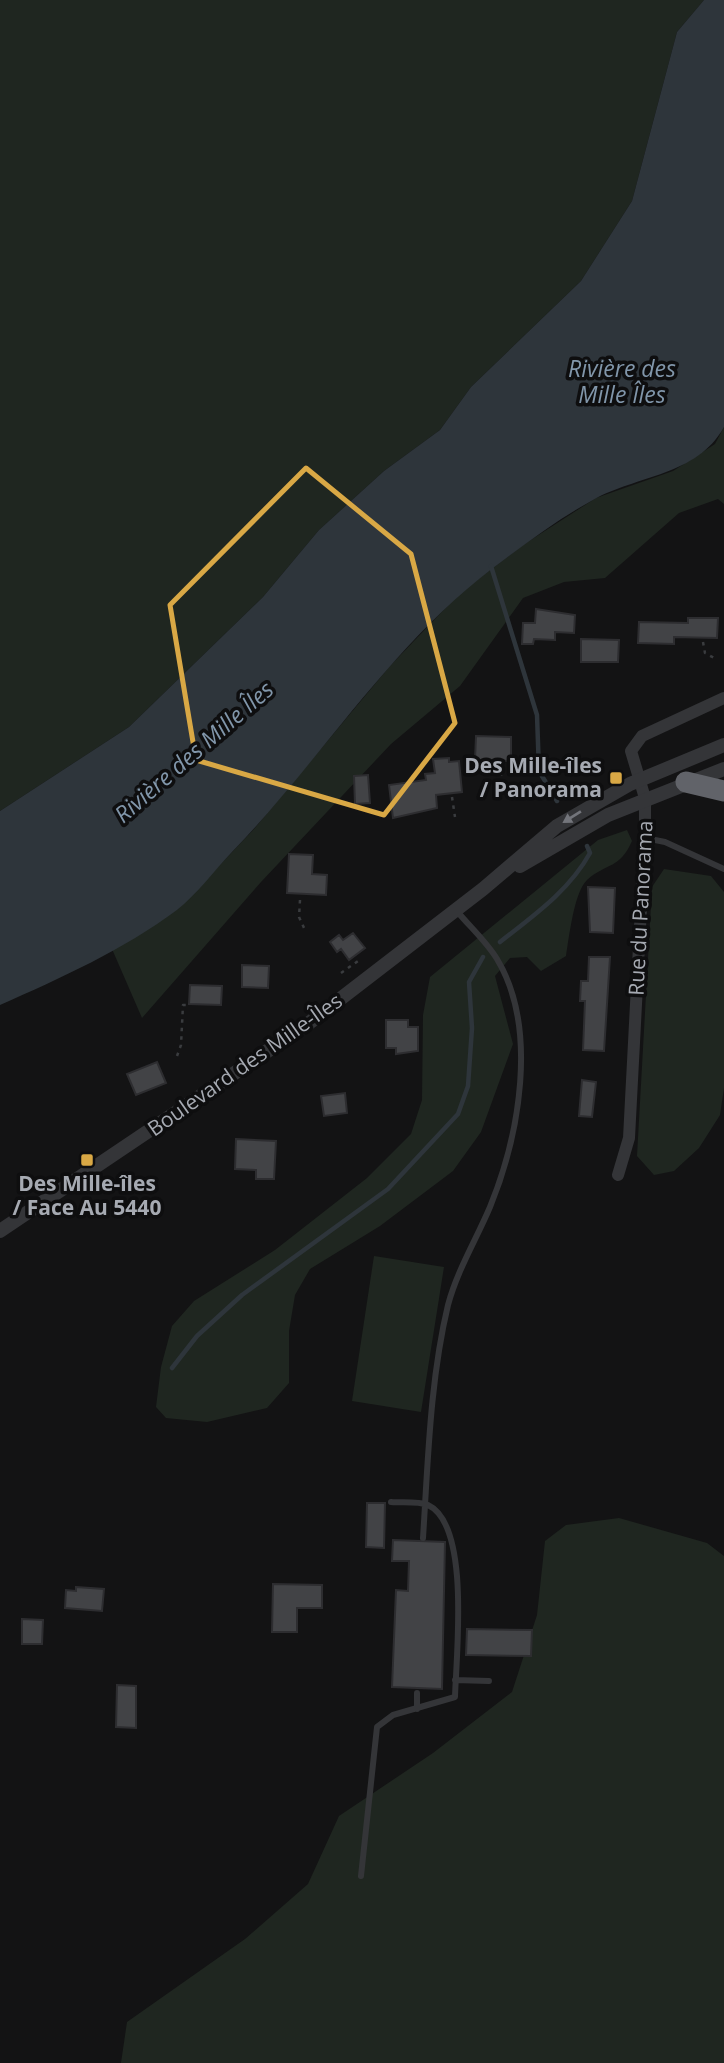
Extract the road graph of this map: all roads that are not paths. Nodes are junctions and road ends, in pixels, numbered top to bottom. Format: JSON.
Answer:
{"nodes":[{"id":1,"x":724,"y":698,"type":"edge"},
{"id":2,"x":724,"y":745,"type":"edge"},
{"id":3,"x":724,"y":769,"type":"edge"},
{"id":4,"x":639,"y":780,"type":"junction"},
{"id":5,"x":686,"y":782,"type":"junction"},
{"id":6,"x":724,"y":792,"type":"edge"},
{"id":7,"x":645,"y":798,"type":"junction"},
{"id":8,"x":645,"y":838,"type":"junction"},
{"id":9,"x":724,"y":869,"type":"edge"},
{"id":10,"x":483,"y":889,"type":"junction"},
{"id":11,"x":456,"y":911,"type":"junction"},
{"id":12,"x":618,"y":1175,"type":"dead end"},
{"id":13,"x":0,"y":1231,"type":"edge"},
{"id":14,"x":391,"y":1502,"type":"dead end"},
{"id":15,"x":425,"y":1504,"type":"junction"},
{"id":16,"x":423,"y":1538,"type":"dead end"},
{"id":17,"x":455,"y":1680,"type":"junction"},
{"id":18,"x":489,"y":1681,"type":"dead end"},
{"id":19,"x":417,"y":1693,"type":"dead end"},
{"id":20,"x":417,"y":1709,"type":"junction"},
{"id":21,"x":361,"y":1875,"type":"dead end"}],
"edges":[{"from":1,"to":4,"type":"street","name":"Rue du Panorama"},
{"from":2,"to":4,"type":"street","name":"Boulevard des Mille-Îles"},
{"from":3,"to":5,"type":"street","name":"Boulevard des Mille-Îles"},
{"from":4,"to":7,"type":"street","name":"Rue du Panorama"},
{"from":4,"to":10,"type":"street","name":"Boulevard des Mille-Îles","one_way":true},
{"from":5,"to":6,"type":"highway"},
{"from":5,"to":7,"type":"street","name":"Boulevard des Mille-Îles"},
{"from":7,"to":8,"type":"street","name":"Rue du Panorama"},
{"from":7,"to":10,"type":"street","name":"Boulevard des Mille-Îles"},
{"from":8,"to":9,"type":"lane"},
{"from":8,"to":12,"type":"street","name":"Rue du Panorama"},
{"from":10,"to":11,"type":"street","name":"Boulevard des Mille-Îles"},
{"from":11,"to":13,"type":"street","name":"Boulevard des Mille-Îles"},
{"from":11,"to":15,"type":"lane"},
{"from":14,"to":15,"type":"lane"},
{"from":15,"to":16,"type":"lane"},
{"from":15,"to":17,"type":"lane"},
{"from":17,"to":18,"type":"lane"},
{"from":17,"to":20,"type":"lane"},
{"from":19,"to":20,"type":"lane"},
{"from":20,"to":21,"type":"lane"}]}
